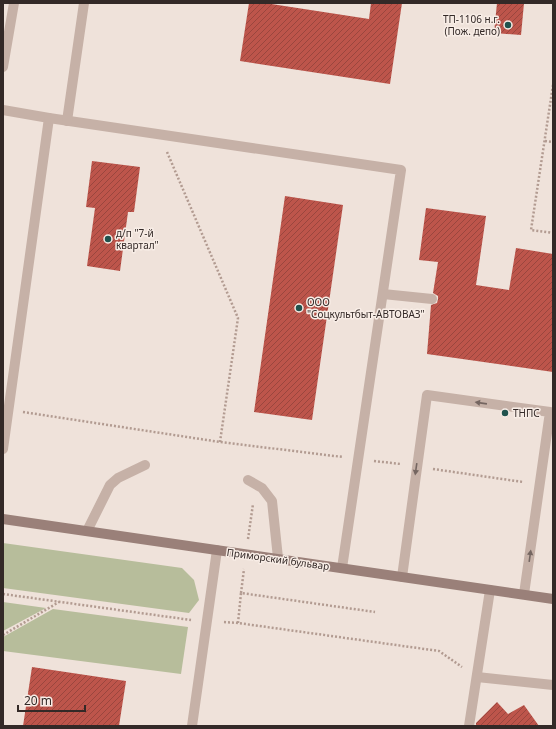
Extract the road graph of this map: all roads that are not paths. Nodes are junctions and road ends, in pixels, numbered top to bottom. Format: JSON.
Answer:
{"nodes":[{"id":1,"x":14,"y":3,"type":"edge"},
{"id":2,"x":84,"y":3,"type":"edge"},
{"id":3,"x":3,"y":66,"type":"edge"},
{"id":4,"x":3,"y":110,"type":"edge"},
{"id":5,"x":49,"y":118,"type":"junction"},
{"id":6,"x":67,"y":121,"type":"junction"},
{"id":7,"x":383,"y":294,"type":"junction"},
{"id":8,"x":432,"y":300,"type":"dead end"},
{"id":9,"x":3,"y":449,"type":"edge"},
{"id":10,"x":145,"y":465,"type":"dead end"},
{"id":11,"x":248,"y":480,"type":"dead end"},
{"id":12,"x":3,"y":519,"type":"edge"},
{"id":13,"x":87,"y":531,"type":"junction"},
{"id":14,"x":217,"y":550,"type":"junction"},
{"id":15,"x":278,"y":558,"type":"junction"},
{"id":16,"x":342,"y":568,"type":"junction"},
{"id":17,"x":402,"y":577,"type":"junction"},
{"id":18,"x":490,"y":590,"type":"junction"},
{"id":19,"x":524,"y":594,"type":"junction"},
{"id":20,"x":553,"y":599,"type":"edge"},
{"id":21,"x":477,"y":677,"type":"junction"},
{"id":22,"x":553,"y":685,"type":"edge"},
{"id":23,"x":192,"y":726,"type":"edge"},
{"id":24,"x":469,"y":726,"type":"edge"}],
"edges":[{"from":1,"to":3,"type":"lane"},
{"from":2,"to":6,"type":"lane"},
{"from":4,"to":5,"type":"lane"},
{"from":5,"to":6,"type":"lane"},
{"from":5,"to":9,"type":"lane"},
{"from":6,"to":7,"type":"lane"},
{"from":7,"to":8,"type":"lane"},
{"from":7,"to":16,"type":"lane"},
{"from":10,"to":13,"type":"lane"},
{"from":11,"to":15,"type":"lane"},
{"from":12,"to":13,"type":"main road","name":"Приморский бульвар"},
{"from":13,"to":14,"type":"main road","name":"Приморский бульвар"},
{"from":14,"to":15,"type":"main road","name":"Приморский бульвар"},
{"from":14,"to":23,"type":"lane"},
{"from":15,"to":16,"type":"main road","name":"Приморский бульвар"},
{"from":16,"to":17,"type":"main road","name":"Приморский бульвар"},
{"from":17,"to":18,"type":"main road","name":"Приморский бульвар"},
{"from":19,"to":17,"type":"lane","one_way":true},
{"from":18,"to":19,"type":"main road","name":"Приморский бульвар"},
{"from":18,"to":21,"type":"lane"},
{"from":19,"to":20,"type":"main road","name":"Приморский бульвар"},
{"from":21,"to":22,"type":"lane"},
{"from":21,"to":24,"type":"lane"}]}
